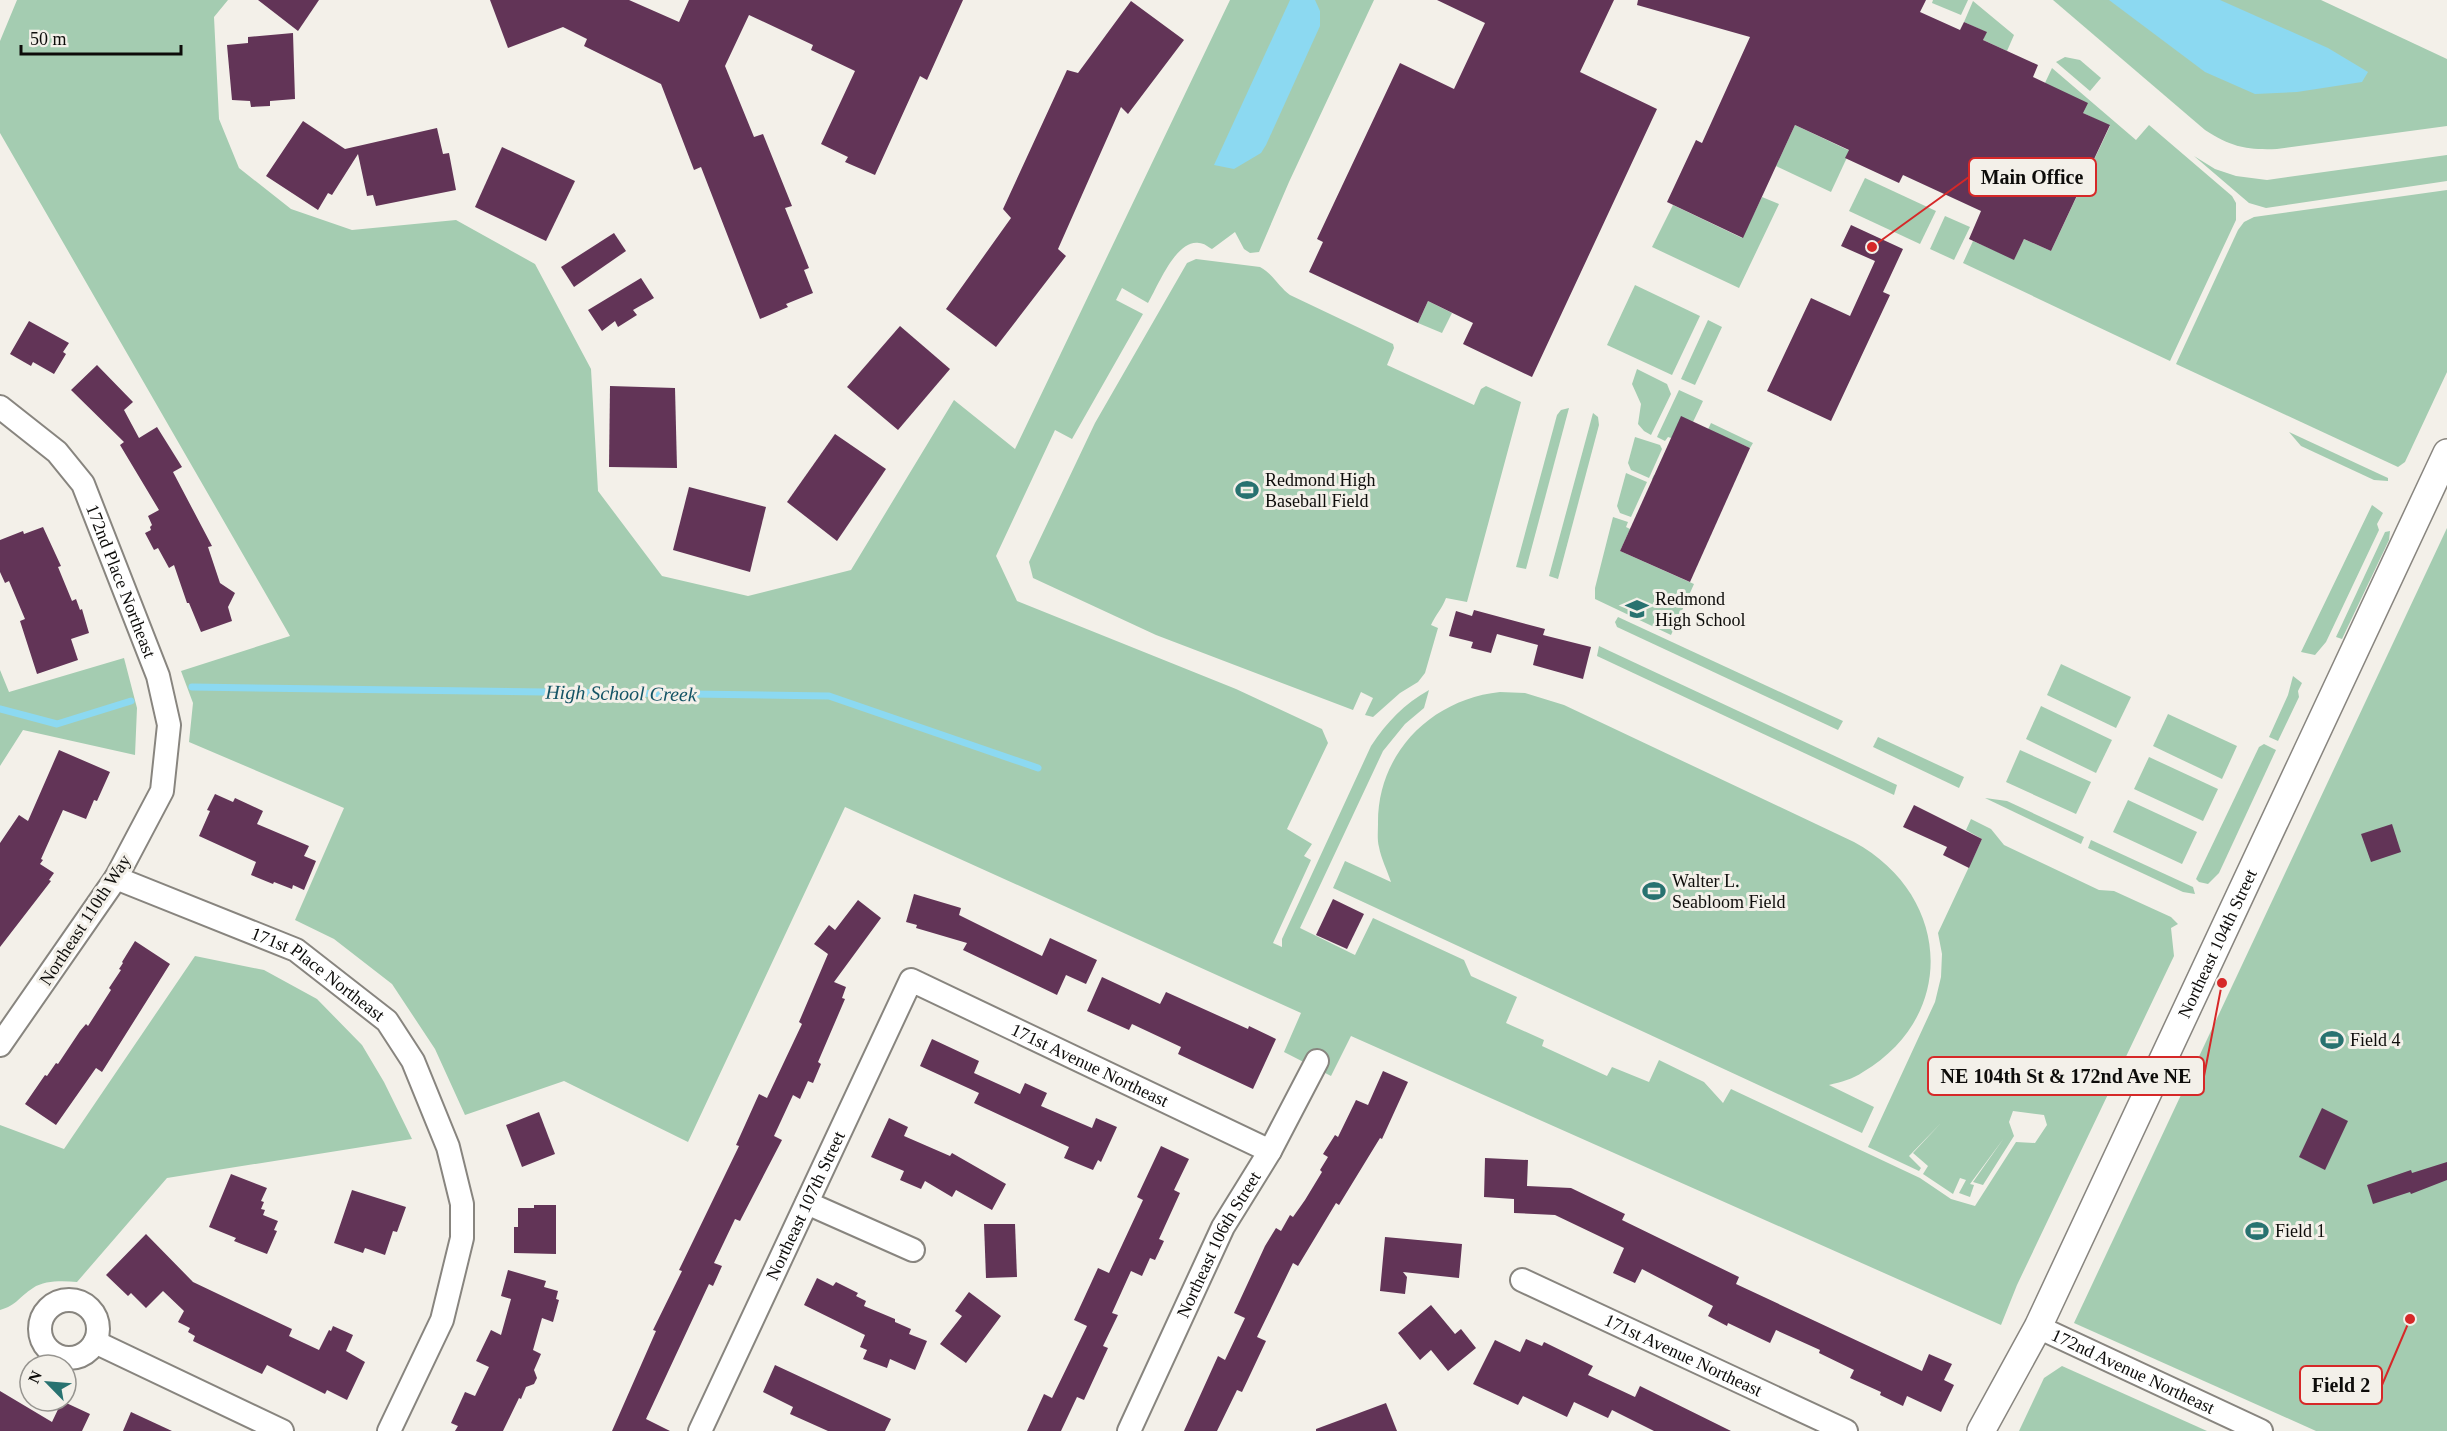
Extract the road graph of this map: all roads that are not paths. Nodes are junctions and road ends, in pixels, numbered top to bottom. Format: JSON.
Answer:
{"nodes":[{"id":1,"x":0,"y":407,"type":"edge"},
{"id":2,"x":2447,"y":453,"type":"edge"},
{"id":3,"x":162,"y":791,"type":"joint"},
{"id":4,"x":116,"y":878,"type":"junction"},
{"id":5,"x":911,"y":980,"type":"joint"},
{"id":6,"x":0,"y":1045,"type":"edge"},
{"id":7,"x":1317,"y":1061,"type":"dead end"},
{"id":8,"x":1270,"y":1151,"type":"junction"},
{"id":9,"x":807,"y":1203,"type":"junction"},
{"id":10,"x":913,"y":1250,"type":"dead end"},
{"id":11,"x":1522,"y":1280,"type":"dead end"},
{"id":12,"x":2038,"y":1327,"type":"junction"},
{"id":13,"x":95,"y":1341,"type":"dead end"},
{"id":14,"x":282,"y":1431,"type":"edge"},
{"id":15,"x":389,"y":1431,"type":"edge"},
{"id":16,"x":700,"y":1431,"type":"edge"},
{"id":17,"x":1129,"y":1431,"type":"edge"},
{"id":18,"x":1846,"y":1431,"type":"edge"},
{"id":19,"x":1981,"y":1431,"type":"edge"},
{"id":20,"x":2261,"y":1431,"type":"edge"}],
"edges":[{"from":1,"to":3,"type":"street","name":"172nd Place Northeast"},
{"from":2,"to":12,"type":"street","name":"Northeast 104th Street"},
{"from":3,"to":4,"type":"street","name":"Northeast 110th Way"},
{"from":4,"to":6,"type":"street","name":"Northeast 110th Way"},
{"from":4,"to":15,"type":"street","name":"171st Place Northeast"},
{"from":5,"to":8,"type":"street","name":"171st Avenue Northeast"},
{"from":5,"to":9,"type":"street","name":"Northeast 107th Street"},
{"from":7,"to":8,"type":"street","name":"Northeast 106th Street"},
{"from":8,"to":17,"type":"street","name":"Northeast 106th Street"},
{"from":9,"to":10,"type":"street"},
{"from":9,"to":16,"type":"street","name":"Northeast 107th Street"},
{"from":11,"to":18,"type":"street","name":"171st Avenue Northeast"},
{"from":12,"to":19,"type":"street","name":"Northeast 104th Street"},
{"from":12,"to":20,"type":"street","name":"172nd Avenue Northeast"},
{"from":13,"to":14,"type":"street"}]}
